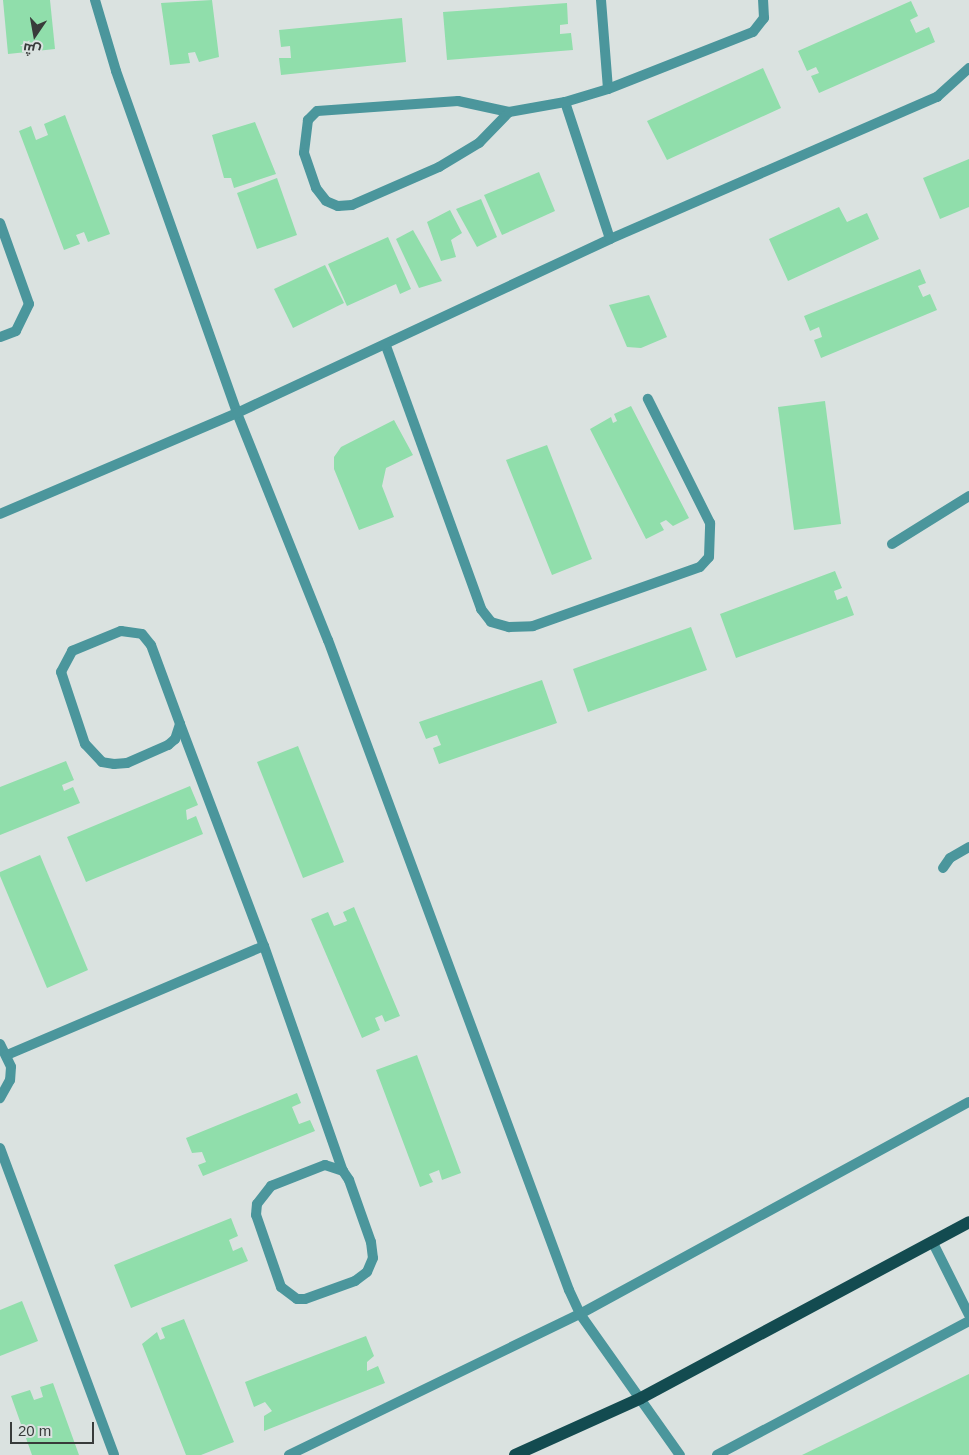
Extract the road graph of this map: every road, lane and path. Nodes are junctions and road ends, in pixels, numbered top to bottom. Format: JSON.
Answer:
{"nodes":[{"id":1,"x":95,"y":0,"type":"edge"},
{"id":2,"x":601,"y":0,"type":"edge"},
{"id":3,"x":763,"y":0,"type":"edge"},
{"id":4,"x":969,"y":68,"type":"edge"},
{"id":5,"x":608,"y":89,"type":"junction"},
{"id":6,"x":565,"y":102,"type":"junction"},
{"id":7,"x":509,"y":112,"type":"junction"},
{"id":8,"x":0,"y":224,"type":"edge"},
{"id":9,"x":610,"y":239,"type":"junction"},
{"id":10,"x":0,"y":337,"type":"edge"},
{"id":11,"x":386,"y":346,"type":"junction"},
{"id":12,"x":648,"y":398,"type":"dead end"},
{"id":13,"x":237,"y":413,"type":"junction"},
{"id":14,"x":969,"y":496,"type":"edge"},
{"id":15,"x":0,"y":514,"type":"edge"},
{"id":16,"x":892,"y":544,"type":"dead end"},
{"id":17,"x":180,"y":724,"type":"junction"},
{"id":18,"x":969,"y":847,"type":"edge"},
{"id":19,"x":943,"y":868,"type":"dead end"},
{"id":20,"x":264,"y":946,"type":"junction"},
{"id":21,"x":0,"y":1044,"type":"edge"},
{"id":22,"x":7,"y":1055,"type":"junction"},
{"id":23,"x":0,"y":1098,"type":"edge"},
{"id":24,"x":969,"y":1102,"type":"edge"},
{"id":25,"x":0,"y":1148,"type":"edge"},
{"id":26,"x":343,"y":1171,"type":"junction"},
{"id":27,"x":969,"y":1222,"type":"edge"},
{"id":28,"x":932,"y":1243,"type":"junction"},
{"id":29,"x":580,"y":1314,"type":"junction"},
{"id":30,"x":969,"y":1315,"type":"edge"},
{"id":31,"x":969,"y":1321,"type":"edge"},
{"id":32,"x":642,"y":1398,"type":"junction"},
{"id":33,"x":114,"y":1455,"type":"edge"},
{"id":34,"x":288,"y":1455,"type":"edge"},
{"id":35,"x":515,"y":1455,"type":"edge"},
{"id":36,"x":680,"y":1455,"type":"edge"},
{"id":37,"x":717,"y":1455,"type":"edge"}],
"edges":[{"from":1,"to":13,"type":"street"},
{"from":2,"to":5,"type":"street"},
{"from":3,"to":5,"type":"street"},
{"from":4,"to":9,"type":"street"},
{"from":5,"to":6,"type":"street"},
{"from":6,"to":7,"type":"street"},
{"from":6,"to":9,"type":"street"},
{"from":7,"to":7,"type":"street"},
{"from":8,"to":10,"type":"street"},
{"from":9,"to":11,"type":"street"},
{"from":11,"to":12,"type":"street"},
{"from":11,"to":13,"type":"street"},
{"from":13,"to":15,"type":"street"},
{"from":13,"to":29,"type":"street"},
{"from":14,"to":16,"type":"street"},
{"from":17,"to":17,"type":"street"},
{"from":17,"to":20,"type":"street"},
{"from":18,"to":19,"type":"street"},
{"from":20,"to":22,"type":"street"},
{"from":20,"to":26,"type":"street"},
{"from":21,"to":22,"type":"street"},
{"from":22,"to":23,"type":"street"},
{"from":24,"to":29,"type":"street"},
{"from":25,"to":33,"type":"street"},
{"from":26,"to":26,"type":"street"},
{"from":27,"to":28,"type":"main road"},
{"from":28,"to":30,"type":"street"},
{"from":28,"to":32,"type":"main road"},
{"from":29,"to":32,"type":"street"},
{"from":29,"to":34,"type":"street"},
{"from":31,"to":37,"type":"street"},
{"from":32,"to":35,"type":"main road"},
{"from":32,"to":36,"type":"street"}]}
